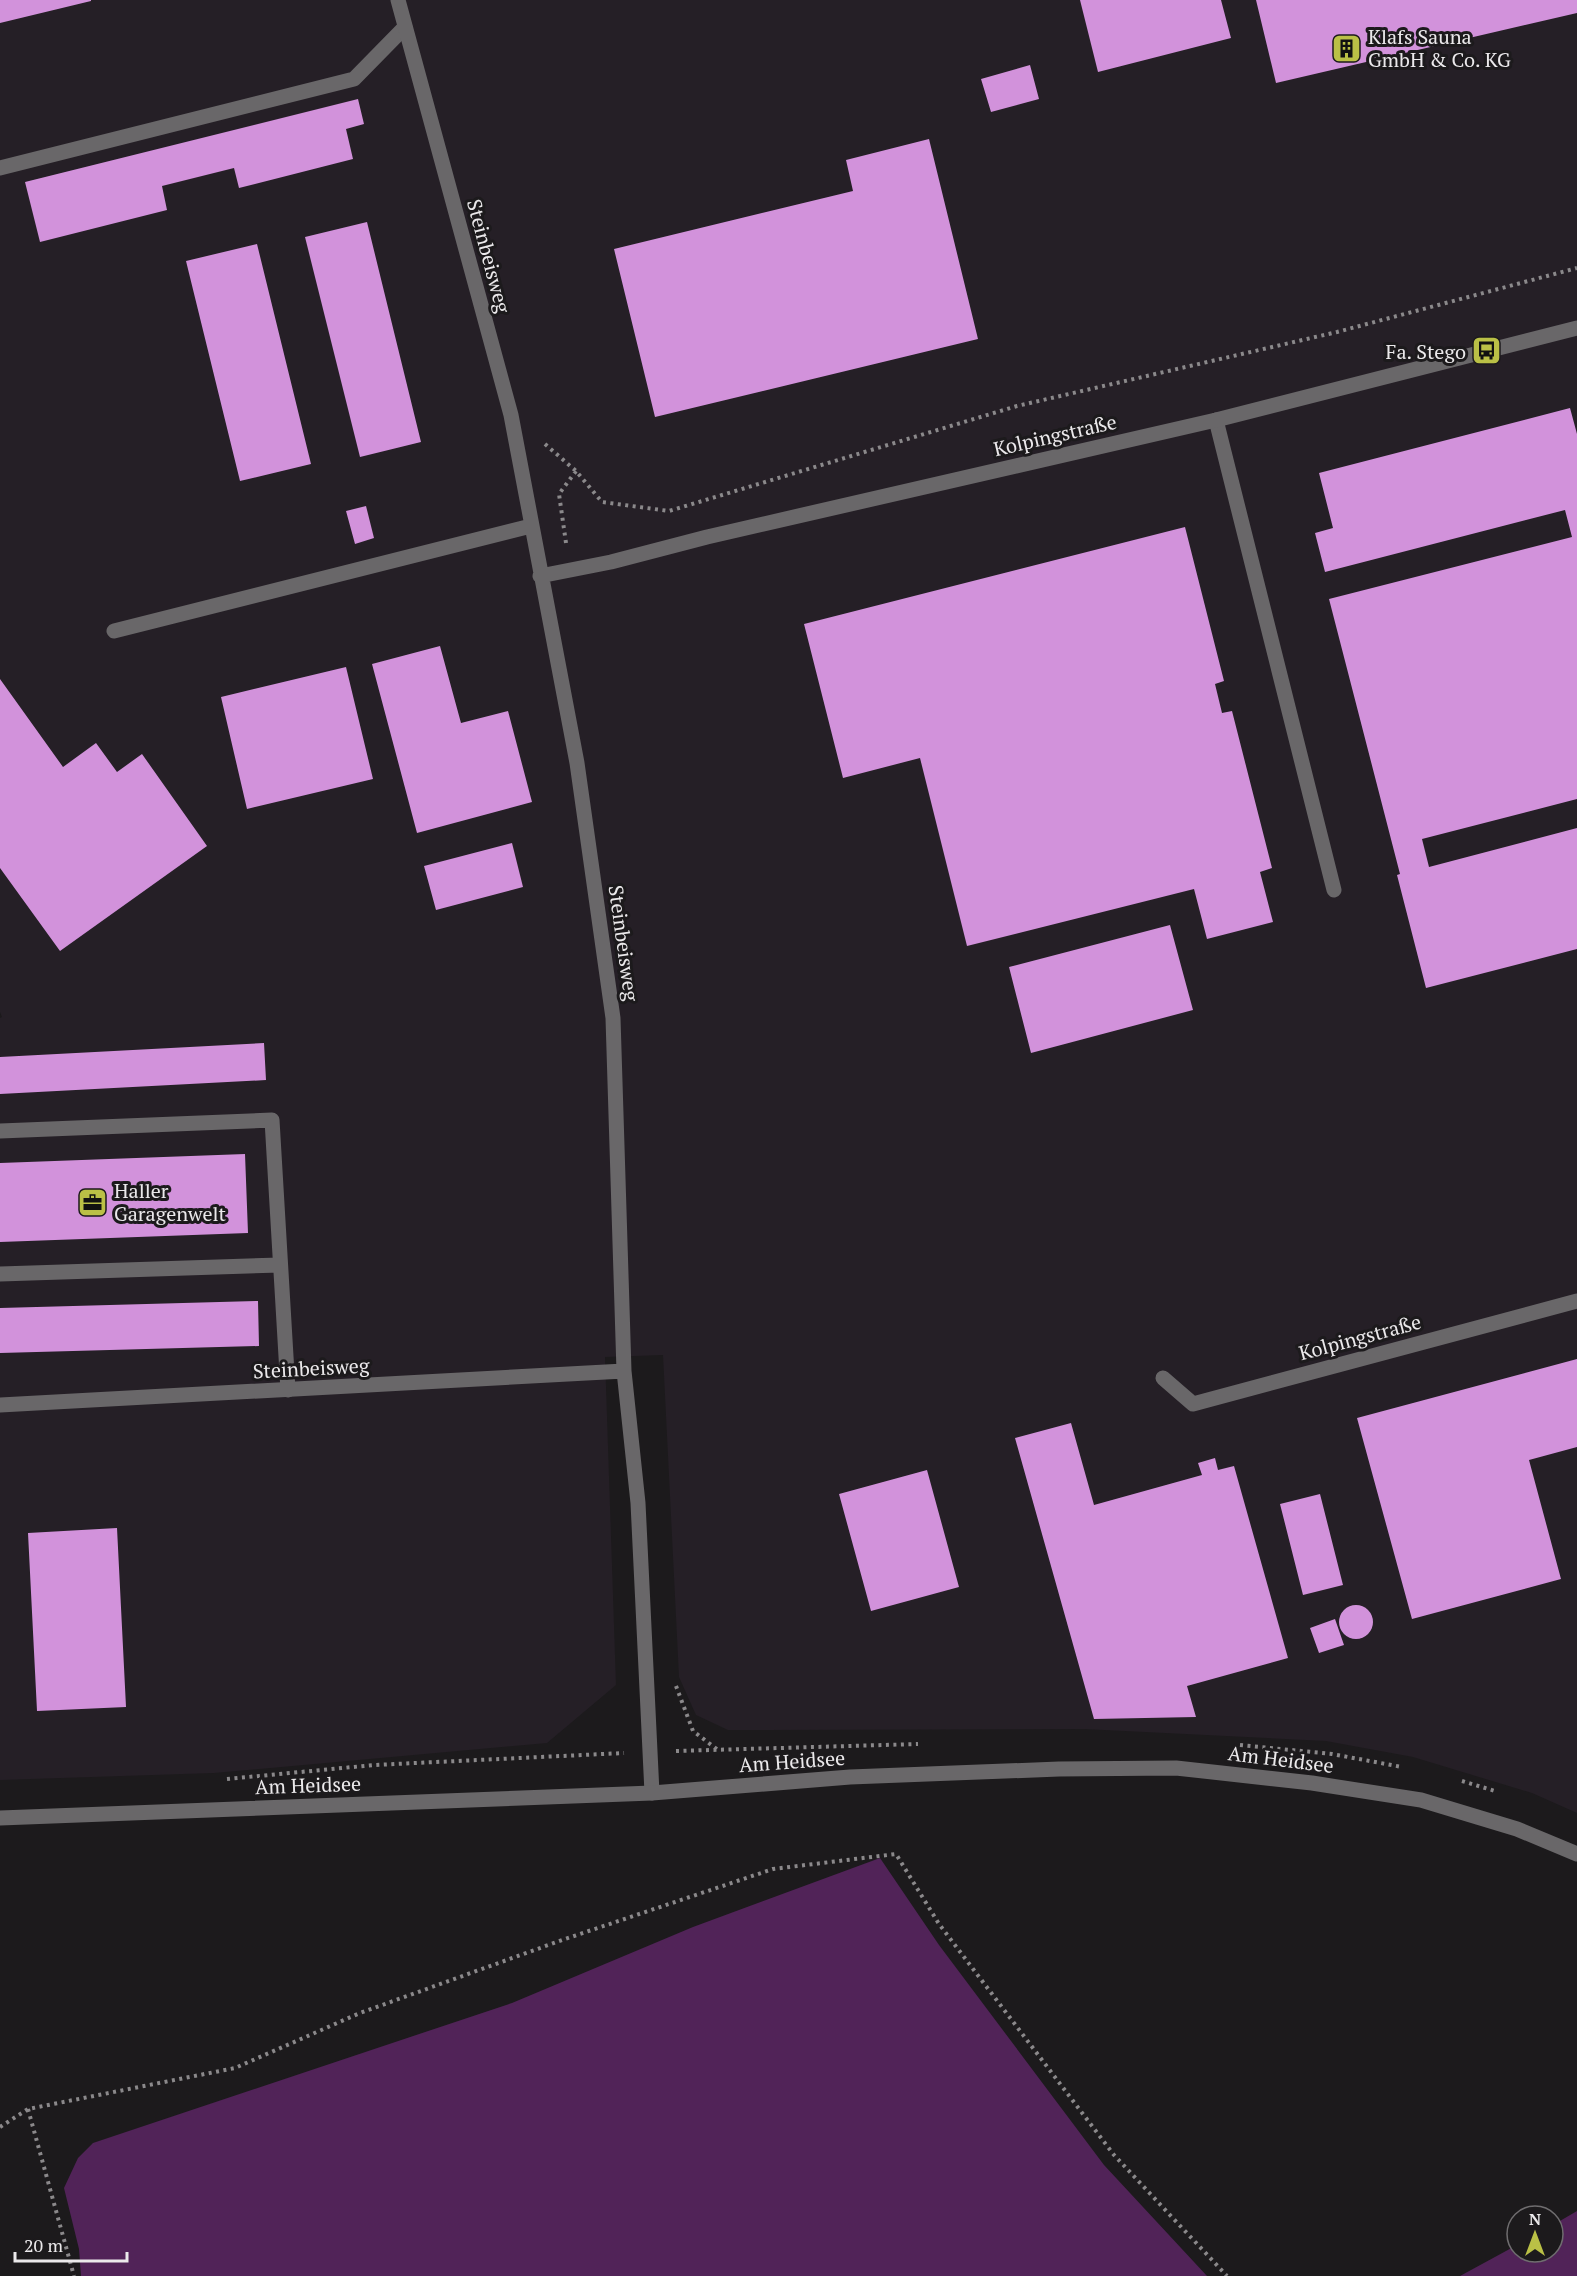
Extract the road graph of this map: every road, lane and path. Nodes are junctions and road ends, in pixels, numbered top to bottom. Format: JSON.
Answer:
{"nodes":[{"id":1,"x":399,"y":0,"type":"edge"},
{"id":2,"x":405,"y":27,"type":"junction"},
{"id":3,"x":0,"y":168,"type":"edge"},
{"id":4,"x":1577,"y":268,"type":"edge"},
{"id":5,"x":1577,"y":328,"type":"edge"},
{"id":6,"x":511,"y":415,"type":"junction"},
{"id":7,"x":1216,"y":420,"type":"junction"},
{"id":8,"x":531,"y":526,"type":"junction"},
{"id":9,"x":540,"y":576,"type":"junction"},
{"id":10,"x":114,"y":631,"type":"dead end"},
{"id":11,"x":1334,"y":890,"type":"dead end"},
{"id":12,"x":0,"y":1131,"type":"edge"},
{"id":13,"x":280,"y":1265,"type":"junction"},
{"id":14,"x":0,"y":1274,"type":"edge"},
{"id":15,"x":1577,"y":1301,"type":"edge"},
{"id":16,"x":624,"y":1371,"type":"junction"},
{"id":17,"x":1163,"y":1378,"type":"dead end"},
{"id":18,"x":288,"y":1390,"type":"junction"},
{"id":19,"x":0,"y":1405,"type":"edge"},
{"id":20,"x":566,"y":1756,"type":"dead end"},
{"id":21,"x":223,"y":1779,"type":"dead end"},
{"id":22,"x":652,"y":1793,"type":"junction"},
{"id":23,"x":0,"y":1818,"type":"edge"},
{"id":24,"x":1577,"y":1854,"type":"edge"},
{"id":25,"x":28,"y":2109,"type":"junction"},
{"id":26,"x":0,"y":2127,"type":"edge"},
{"id":27,"x":74,"y":2276,"type":"edge"},
{"id":28,"x":1227,"y":2276,"type":"edge"}],
"edges":[{"from":1,"to":2,"type":"street","name":"Steinbeisweg"},
{"from":2,"to":3,"type":"street"},
{"from":2,"to":6,"type":"street","name":"Steinbeisweg"},
{"from":4,"to":6,"type":"path"},
{"from":5,"to":7,"type":"street","name":"Kolpingstraße"},
{"from":6,"to":8,"type":"street","name":"Steinbeisweg"},
{"from":7,"to":9,"type":"street","name":"Kolpingstraße"},
{"from":7,"to":11,"type":"street"},
{"from":8,"to":9,"type":"street","name":"Steinbeisweg"},
{"from":8,"to":10,"type":"street"},
{"from":9,"to":16,"type":"street","name":"Steinbeisweg"},
{"from":12,"to":13,"type":"street"},
{"from":13,"to":14,"type":"street"},
{"from":13,"to":18,"type":"street"},
{"from":15,"to":17,"type":"street","name":"Kolpingstraße"},
{"from":16,"to":18,"type":"street","name":"Steinbeisweg"},
{"from":16,"to":22,"type":"street","name":"Steinbeisweg"},
{"from":18,"to":19,"type":"street","name":"Steinbeisweg"},
{"from":20,"to":21,"type":"path"},
{"from":22,"to":23,"type":"street","name":"Am Heidsee"},
{"from":22,"to":24,"type":"street","name":"Am Heidsee"},
{"from":25,"to":26,"type":"path"},
{"from":25,"to":27,"type":"path"},
{"from":25,"to":28,"type":"path"}]}
